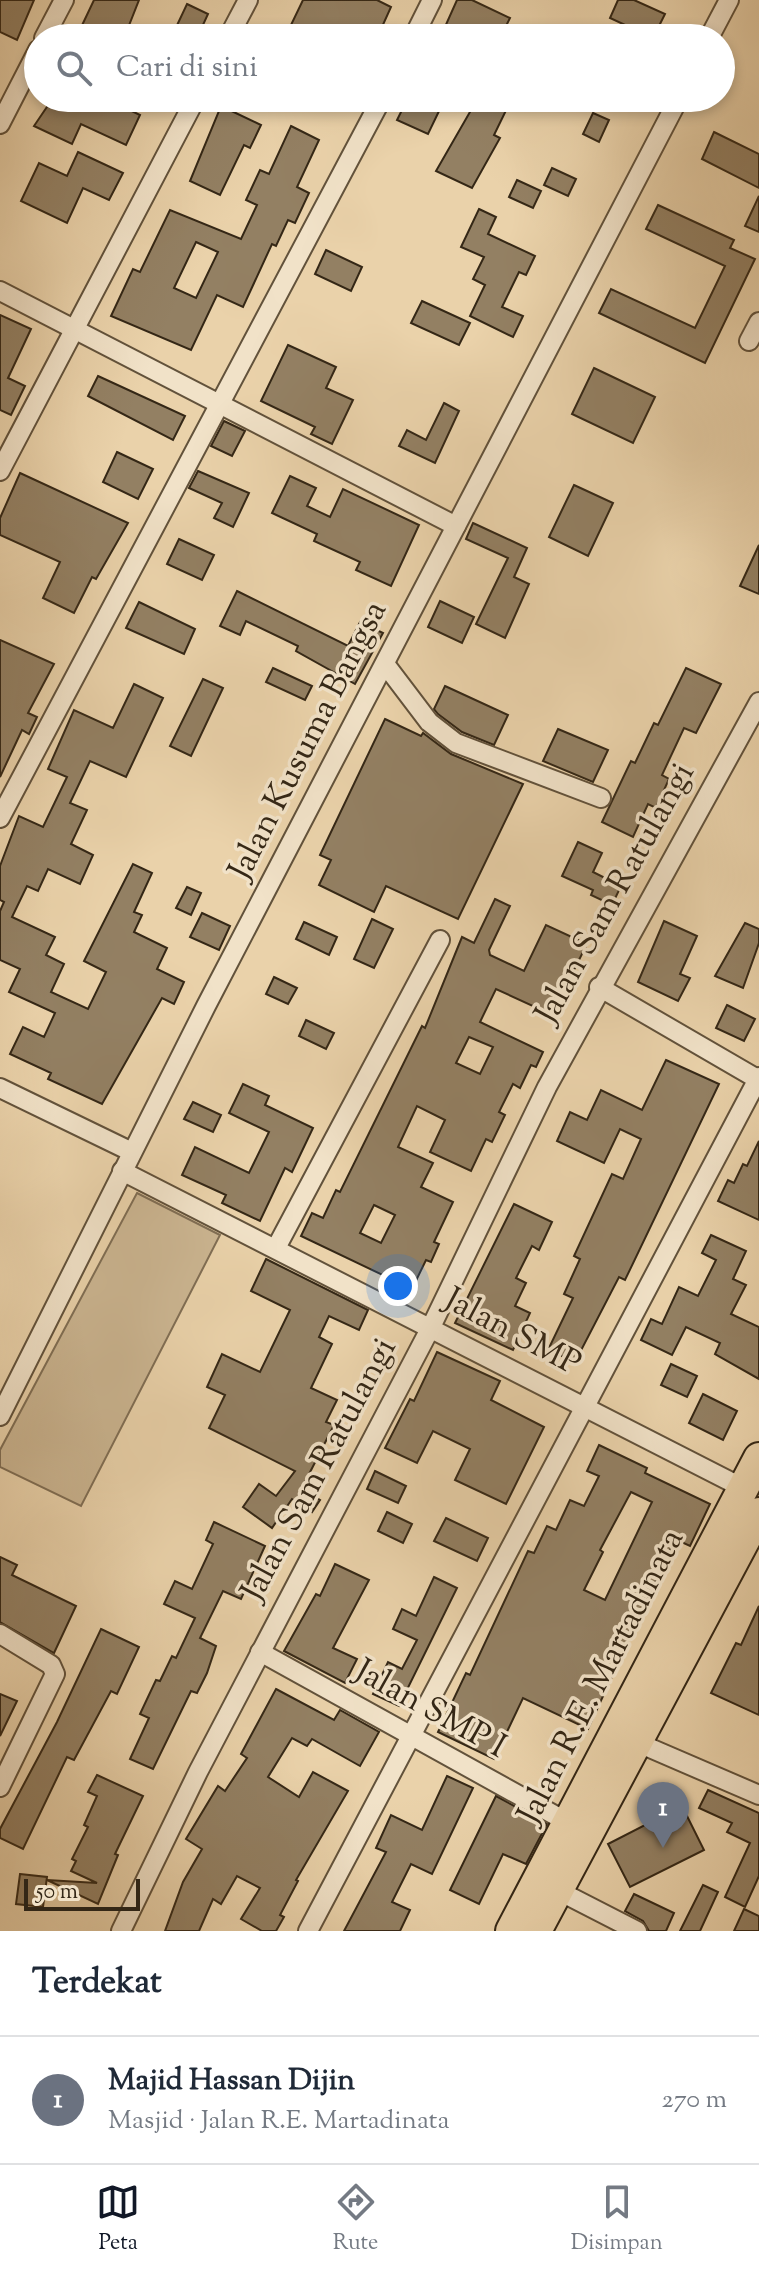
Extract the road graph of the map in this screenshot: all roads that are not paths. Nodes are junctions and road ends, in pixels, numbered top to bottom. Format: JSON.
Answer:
{"nodes":[{"id":1,"x":64,"y":0,"type":"edge"},
{"id":2,"x":248,"y":0,"type":"edge"},
{"id":3,"x":432,"y":0,"type":"edge"},
{"id":4,"x":729,"y":0,"type":"edge"},
{"id":5,"x":51,"y":24,"type":"edge"},
{"id":6,"x":235,"y":24,"type":"edge"},
{"id":7,"x":420,"y":24,"type":"edge"},
{"id":8,"x":716,"y":24,"type":"edge"},
{"id":9,"x":24,"y":77,"type":"edge"},
{"id":10,"x":189,"y":112,"type":"edge"},
{"id":11,"x":375,"y":112,"type":"edge"},
{"id":12,"x":672,"y":112,"type":"edge"},
{"id":13,"x":0,"y":124,"type":"edge"},
{"id":14,"x":0,"y":291,"type":"edge"},
{"id":15,"x":759,"y":322,"type":"edge"},
{"id":16,"x":74,"y":328,"type":"junction"},
{"id":17,"x":749,"y":341,"type":"dead end"},
{"id":18,"x":221,"y":405,"type":"junction"},
{"id":19,"x":0,"y":471,"type":"edge"},
{"id":20,"x":456,"y":526,"type":"junction"},
{"id":21,"x":385,"y":664,"type":"junction"},
{"id":22,"x":759,"y":702,"type":"edge"},
{"id":23,"x":601,"y":798,"type":"dead end"},
{"id":24,"x":0,"y":818,"type":"edge"},
{"id":25,"x":440,"y":940,"type":"dead end"},
{"id":26,"x":599,"y":987,"type":"junction"},
{"id":27,"x":758,"y":1079,"type":"edge"},
{"id":28,"x":0,"y":1088,"type":"edge"},
{"id":29,"x":132,"y":1152,"type":"junction"},
{"id":30,"x":122,"y":1171,"type":"junction"},
{"id":31,"x":276,"y":1248,"type":"junction"},
{"id":32,"x":431,"y":1327,"type":"junction"},
{"id":33,"x":585,"y":1408,"type":"junction"},
{"id":34,"x":0,"y":1416,"type":"edge"},
{"id":35,"x":759,"y":1458,"type":"edge"},
{"id":36,"x":751,"y":1501,"type":"edge"},
{"id":37,"x":0,"y":1634,"type":"edge"},
{"id":38,"x":260,"y":1652,"type":"junction"},
{"id":39,"x":413,"y":1737,"type":"junction"},
{"id":40,"x":636,"y":1742,"type":"junction"},
{"id":41,"x":0,"y":1787,"type":"edge"},
{"id":42,"x":759,"y":1795,"type":"edge"},
{"id":43,"x":569,"y":1823,"type":"junction"},
{"id":44,"x":557,"y":1890,"type":"junction"},
{"id":45,"x":121,"y":1931,"type":"edge"},
{"id":46,"x":308,"y":1931,"type":"edge"},
{"id":47,"x":511,"y":1931,"type":"edge"},
{"id":48,"x":536,"y":1931,"type":"edge"},
{"id":49,"x":637,"y":1931,"type":"edge"}],
"edges":[{"from":1,"to":5,"type":"street"},
{"from":2,"to":6,"type":"street"},
{"from":3,"to":7,"type":"street"},
{"from":4,"to":8,"type":"street"},
{"from":9,"to":13,"type":"street"},
{"from":10,"to":16,"type":"street"},
{"from":11,"to":18,"type":"street"},
{"from":12,"to":20,"type":"street","name":"Jalan Kusuma Bangsa"},
{"from":14,"to":16,"type":"street"},
{"from":15,"to":17,"type":"street"},
{"from":16,"to":18,"type":"street"},
{"from":16,"to":19,"type":"street"},
{"from":18,"to":20,"type":"street"},
{"from":18,"to":24,"type":"street"},
{"from":20,"to":21,"type":"street","name":"Jalan Kusuma Bangsa"},
{"from":21,"to":23,"type":"street"},
{"from":21,"to":29,"type":"street","name":"Jalan Kusuma Bangsa"},
{"from":22,"to":26,"type":"street","name":"Jalan Sam Ratulangi"},
{"from":25,"to":31,"type":"street"},
{"from":26,"to":27,"type":"street"},
{"from":26,"to":32,"type":"street","name":"Jalan Sam Ratulangi"},
{"from":27,"to":33,"type":"street"},
{"from":28,"to":29,"type":"street"},
{"from":29,"to":30,"type":"street","name":"Jalan Kusuma Bangsa"},
{"from":30,"to":31,"type":"street","name":"Jalan SMP"},
{"from":30,"to":34,"type":"street","name":"Jalan Kusuma Bangsa"},
{"from":31,"to":32,"type":"street","name":"Jalan SMP"},
{"from":32,"to":33,"type":"street","name":"Jalan SMP"},
{"from":32,"to":38,"type":"street","name":"Jalan Sam Ratulangi"},
{"from":33,"to":36,"type":"street","name":"Jalan SMP"},
{"from":33,"to":39,"type":"street"},
{"from":35,"to":36,"type":"highway","name":"Jalan R.E. Martadinata"},
{"from":36,"to":40,"type":"highway","name":"Jalan R.E. Martadinata"},
{"from":36,"to":43,"type":"highway","name":"Jalan R.E. Martadinata"},
{"from":37,"to":41,"type":"street"},
{"from":38,"to":39,"type":"street","name":"Jalan SMP I"},
{"from":38,"to":45,"type":"street","name":"Jalan Sam Ratulangi"},
{"from":39,"to":43,"type":"street","name":"Jalan SMP I"},
{"from":39,"to":46,"type":"street"},
{"from":40,"to":42,"type":"street"},
{"from":40,"to":44,"type":"highway","name":"Jalan R.E. Martadinata"},
{"from":43,"to":47,"type":"highway","name":"Jalan R.E. Martadinata"},
{"from":44,"to":48,"type":"highway","name":"Jalan R.E. Martadinata"},
{"from":44,"to":49,"type":"street"}]}
